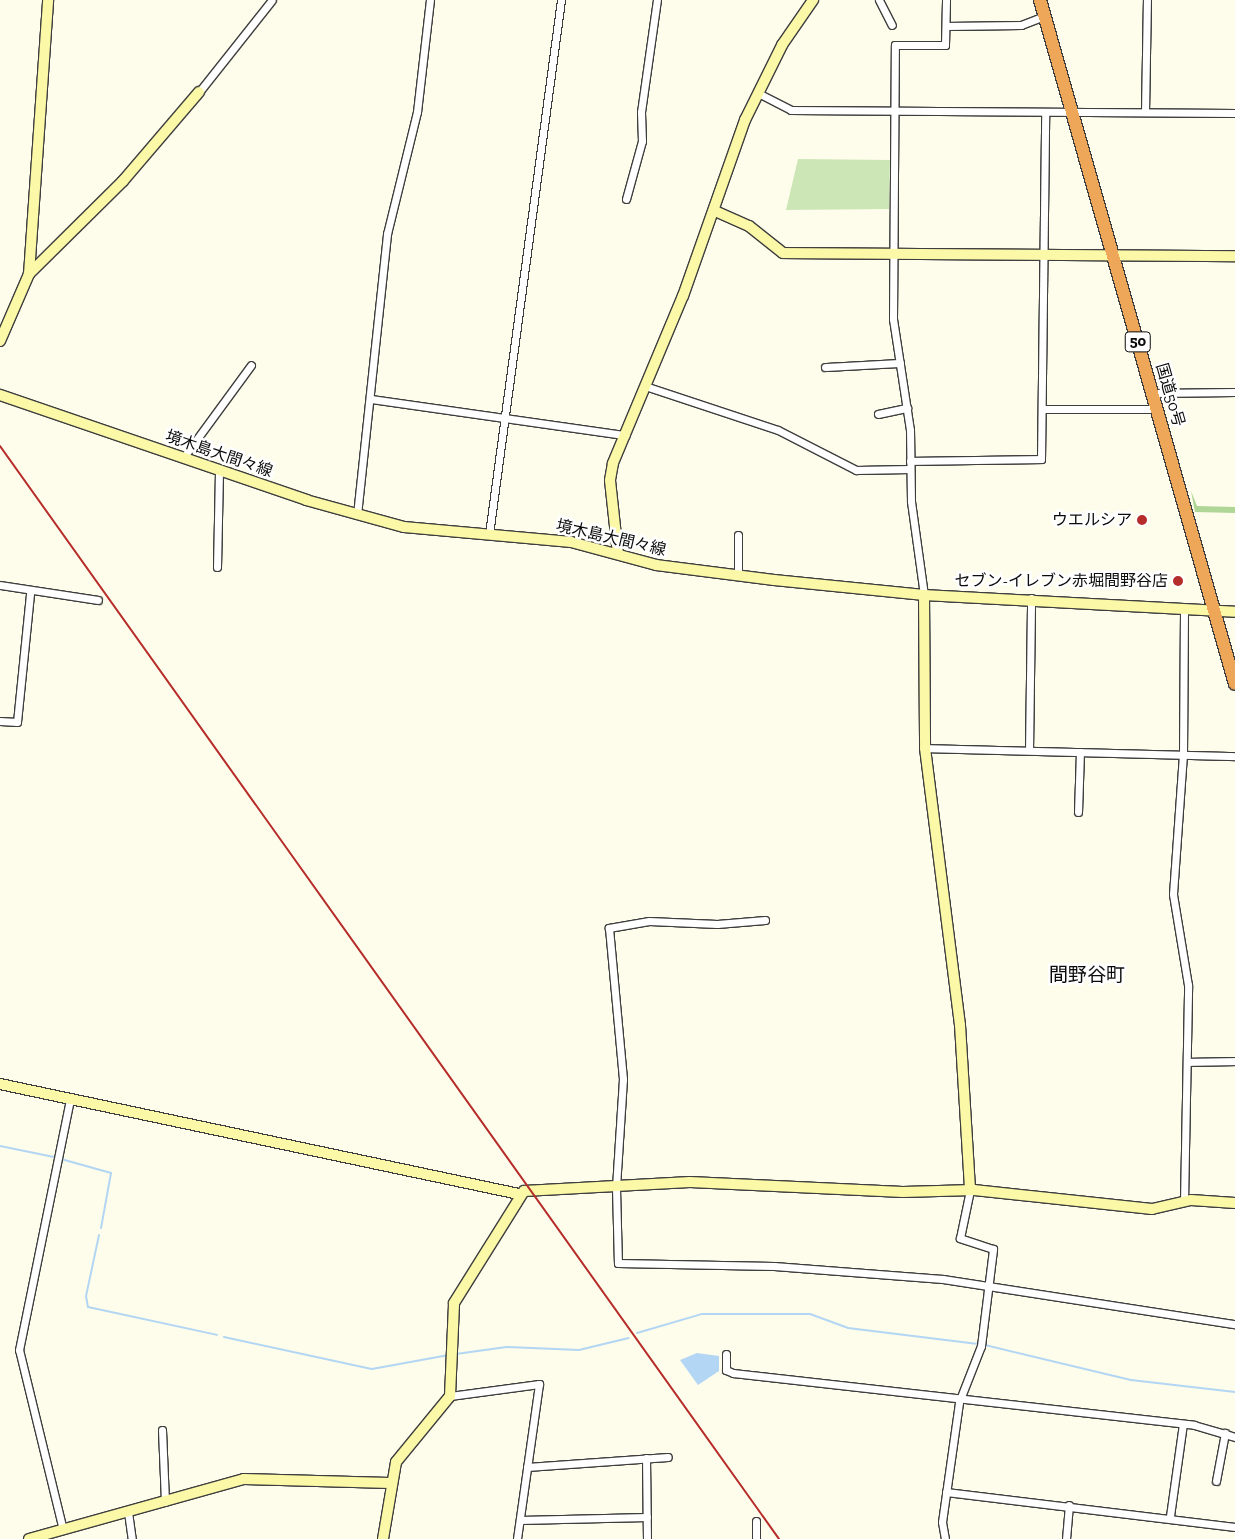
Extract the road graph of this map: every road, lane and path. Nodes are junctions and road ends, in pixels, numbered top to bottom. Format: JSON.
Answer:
{"nodes":[{"id":1,"x":48,"y":0,"type":"edge"},
{"id":2,"x":272,"y":0,"type":"edge"},
{"id":3,"x":430,"y":0,"type":"edge"},
{"id":4,"x":560,"y":0,"type":"edge"},
{"id":5,"x":657,"y":0,"type":"edge"},
{"id":6,"x":813,"y":0,"type":"edge"},
{"id":7,"x":879,"y":0,"type":"edge"},
{"id":8,"x":946,"y":0,"type":"edge"},
{"id":9,"x":1040,"y":0,"type":"edge"},
{"id":10,"x":1147,"y":0,"type":"edge"},
{"id":11,"x":1044,"y":16,"type":"junction"},
{"id":12,"x":892,"y":25,"type":"dead end"},
{"id":13,"x":946,"y":26,"type":"junction"},
{"id":14,"x":199,"y":92,"type":"joint"},
{"id":15,"x":758,"y":93,"type":"junction"},
{"id":16,"x":894,"y":111,"type":"junction"},
{"id":17,"x":1045,"y":112,"type":"junction"},
{"id":18,"x":1073,"y":112,"type":"junction"},
{"id":19,"x":1145,"y":112,"type":"junction"},
{"id":20,"x":1235,"y":113,"type":"edge"},
{"id":21,"x":626,"y":199,"type":"dead end"},
{"id":22,"x":715,"y":211,"type":"junction"},
{"id":23,"x":892,"y":254,"type":"junction"},
{"id":24,"x":1044,"y":255,"type":"junction"},
{"id":25,"x":1113,"y":256,"type":"junction"},
{"id":26,"x":1235,"y":256,"type":"edge"},
{"id":27,"x":29,"y":274,"type":"junction"},
{"id":28,"x":0,"y":341,"type":"edge"},
{"id":29,"x":900,"y":363,"type":"junction"},
{"id":30,"x":251,"y":365,"type":"dead end"},
{"id":31,"x":825,"y":367,"type":"dead end"},
{"id":32,"x":645,"y":386,"type":"junction"},
{"id":33,"x":1235,"y":392,"type":"edge"},
{"id":34,"x":1153,"y":393,"type":"junction"},
{"id":35,"x":0,"y":395,"type":"edge"},
{"id":36,"x":371,"y":399,"type":"junction"},
{"id":37,"x":907,"y":408,"type":"junction"},
{"id":38,"x":1158,"y":409,"type":"junction"},
{"id":39,"x":1042,"y":410,"type":"junction"},
{"id":40,"x":878,"y":414,"type":"dead end"},
{"id":41,"x":504,"y":420,"type":"junction"},
{"id":42,"x":624,"y":435,"type":"junction"},
{"id":43,"x":183,"y":458,"type":"junction"},
{"id":44,"x":910,"y":461,"type":"junction"},
{"id":45,"x":910,"y":469,"type":"junction"},
{"id":46,"x":219,"y":470,"type":"junction"},
{"id":47,"x":357,"y":515,"type":"junction"},
{"id":48,"x":489,"y":534,"type":"junction"},
{"id":49,"x":738,"y":535,"type":"dead end"},
{"id":50,"x":618,"y":554,"type":"junction"},
{"id":51,"x":217,"y":566,"type":"dead end"},
{"id":52,"x":738,"y":576,"type":"junction"},
{"id":53,"x":0,"y":586,"type":"edge"},
{"id":54,"x":30,"y":592,"type":"junction"},
{"id":55,"x":924,"y":595,"type":"junction"},
{"id":56,"x":1032,"y":598,"type":"junction"},
{"id":57,"x":98,"y":600,"type":"dead end"},
{"id":58,"x":1184,"y":608,"type":"junction"},
{"id":59,"x":1215,"y":610,"type":"junction"},
{"id":60,"x":1235,"y":612,"type":"edge"},
{"id":61,"x":1235,"y":684,"type":"edge"},
{"id":62,"x":0,"y":721,"type":"edge"},
{"id":63,"x":925,"y":748,"type":"junction"},
{"id":64,"x":1029,"y":750,"type":"junction"},
{"id":65,"x":1080,"y":752,"type":"junction"},
{"id":66,"x":1183,"y":755,"type":"junction"},
{"id":67,"x":1235,"y":756,"type":"edge"},
{"id":68,"x":1078,"y":812,"type":"dead end"},
{"id":69,"x":765,"y":920,"type":"dead end"},
{"id":70,"x":1187,"y":1062,"type":"junction"},
{"id":71,"x":1235,"y":1062,"type":"edge"},
{"id":72,"x":0,"y":1084,"type":"edge"},
{"id":73,"x":70,"y":1099,"type":"junction"},
{"id":74,"x":616,"y":1188,"type":"junction"},
{"id":75,"x":970,"y":1190,"type":"junction"},
{"id":76,"x":519,"y":1194,"type":"junction"},
{"id":77,"x":1184,"y":1202,"type":"junction"},
{"id":78,"x":1235,"y":1203,"type":"edge"},
{"id":79,"x":989,"y":1285,"type":"junction"},
{"id":80,"x":1235,"y":1324,"type":"edge"},
{"id":81,"x":726,"y":1354,"type":"dead end"},
{"id":82,"x":450,"y":1396,"type":"junction"},
{"id":83,"x":959,"y":1398,"type":"junction"},
{"id":84,"x":1183,"y":1424,"type":"junction"},
{"id":85,"x":162,"y":1430,"type":"dead end"},
{"id":86,"x":1225,"y":1433,"type":"junction"},
{"id":87,"x":1235,"y":1437,"type":"edge"},
{"id":88,"x":668,"y":1457,"type":"dead end"},
{"id":89,"x":646,"y":1458,"type":"junction"},
{"id":90,"x":528,"y":1467,"type":"junction"},
{"id":91,"x":1216,"y":1481,"type":"dead end"},
{"id":92,"x":390,"y":1483,"type":"junction"},
{"id":93,"x":946,"y":1492,"type":"junction"},
{"id":94,"x":164,"y":1502,"type":"junction"},
{"id":95,"x":1069,"y":1505,"type":"junction"},
{"id":96,"x":128,"y":1512,"type":"junction"},
{"id":97,"x":1170,"y":1516,"type":"junction"},
{"id":98,"x":647,"y":1517,"type":"junction"},
{"id":99,"x":520,"y":1520,"type":"junction"},
{"id":100,"x":756,"y":1521,"type":"dead end"},
{"id":101,"x":1235,"y":1527,"type":"edge"},
{"id":102,"x":63,"y":1530,"type":"junction"},
{"id":103,"x":29,"y":1539,"type":"edge"},
{"id":104,"x":132,"y":1539,"type":"edge"},
{"id":105,"x":383,"y":1539,"type":"edge"},
{"id":106,"x":517,"y":1539,"type":"edge"},
{"id":107,"x":647,"y":1539,"type":"edge"},
{"id":108,"x":756,"y":1539,"type":"edge"},
{"id":109,"x":945,"y":1539,"type":"edge"},
{"id":110,"x":1066,"y":1539,"type":"edge"}],
"edges":[{"from":1,"to":27,"type":"street"},
{"from":2,"to":14,"type":"street"},
{"from":3,"to":36,"type":"street"},
{"from":4,"to":41,"type":"street"},
{"from":5,"to":21,"type":"street"},
{"from":6,"to":15,"type":"street"},
{"from":7,"to":12,"type":"street"},
{"from":8,"to":13,"type":"street"},
{"from":9,"to":11,"type":"highway","name":"国道50号","number":"50"},
{"from":10,"to":19,"type":"street"},
{"from":11,"to":13,"type":"street"},
{"from":11,"to":18,"type":"highway","name":"国道50号","number":"50"},
{"from":13,"to":16,"type":"street"},
{"from":14,"to":27,"type":"street"},
{"from":15,"to":16,"type":"street"},
{"from":15,"to":22,"type":"street"},
{"from":16,"to":17,"type":"street"},
{"from":16,"to":23,"type":"street"},
{"from":17,"to":18,"type":"street"},
{"from":17,"to":24,"type":"street"},
{"from":18,"to":19,"type":"street"},
{"from":18,"to":25,"type":"highway","name":"国道50号","number":"50"},
{"from":19,"to":20,"type":"street"},
{"from":22,"to":23,"type":"street"},
{"from":22,"to":32,"type":"street"},
{"from":23,"to":24,"type":"street"},
{"from":23,"to":29,"type":"street"},
{"from":24,"to":25,"type":"street"},
{"from":24,"to":39,"type":"street"},
{"from":25,"to":26,"type":"street"},
{"from":25,"to":34,"type":"highway","name":"国道50号","number":"50"},
{"from":27,"to":28,"type":"street"},
{"from":29,"to":31,"type":"street"},
{"from":29,"to":37,"type":"street"},
{"from":30,"to":43,"type":"street"},
{"from":32,"to":42,"type":"street"},
{"from":32,"to":45,"type":"street"},
{"from":33,"to":34,"type":"street"},
{"from":34,"to":38,"type":"highway","name":"国道50号","number":"50"},
{"from":35,"to":43,"type":"street","name":"境木島大間々線"},
{"from":36,"to":41,"type":"street"},
{"from":36,"to":47,"type":"street"},
{"from":37,"to":40,"type":"street"},
{"from":37,"to":44,"type":"street"},
{"from":38,"to":39,"type":"street"},
{"from":38,"to":59,"type":"highway","name":"国道50号","number":"50"},
{"from":39,"to":44,"type":"street"},
{"from":41,"to":42,"type":"street"},
{"from":41,"to":48,"type":"street"},
{"from":42,"to":50,"type":"street"},
{"from":43,"to":46,"type":"street","name":"境木島大間々線"},
{"from":44,"to":45,"type":"street"},
{"from":45,"to":55,"type":"street"},
{"from":46,"to":47,"type":"street","name":"境木島大間々線"},
{"from":46,"to":51,"type":"street"},
{"from":47,"to":48,"type":"street","name":"境木島大間々線"},
{"from":48,"to":50,"type":"street","name":"境木島大間々線"},
{"from":49,"to":52,"type":"street"},
{"from":50,"to":52,"type":"street","name":"境木島大間々線"},
{"from":52,"to":55,"type":"street","name":"境木島大間々線"},
{"from":53,"to":54,"type":"street"},
{"from":54,"to":57,"type":"street"},
{"from":54,"to":62,"type":"street"},
{"from":55,"to":56,"type":"street","name":"境木島大間々線"},
{"from":55,"to":63,"type":"street"},
{"from":56,"to":58,"type":"street","name":"境木島大間々線"},
{"from":56,"to":64,"type":"street"},
{"from":58,"to":59,"type":"street","name":"境木島大間々線"},
{"from":58,"to":66,"type":"street"},
{"from":59,"to":60,"type":"street","name":"境木島大間々線"},
{"from":59,"to":61,"type":"highway","name":"国道50号","number":"50"},
{"from":63,"to":64,"type":"street"},
{"from":63,"to":75,"type":"street"},
{"from":64,"to":65,"type":"street"},
{"from":65,"to":66,"type":"street"},
{"from":65,"to":68,"type":"street"},
{"from":66,"to":67,"type":"street"},
{"from":66,"to":70,"type":"street"},
{"from":69,"to":74,"type":"street"},
{"from":70,"to":71,"type":"street"},
{"from":70,"to":77,"type":"street"},
{"from":72,"to":73,"type":"street"},
{"from":73,"to":76,"type":"street"},
{"from":73,"to":102,"type":"street"},
{"from":74,"to":75,"type":"street"},
{"from":74,"to":76,"type":"street"},
{"from":74,"to":79,"type":"street"},
{"from":75,"to":77,"type":"street"},
{"from":75,"to":79,"type":"street"},
{"from":76,"to":82,"type":"street"},
{"from":77,"to":78,"type":"street"},
{"from":79,"to":80,"type":"street"},
{"from":79,"to":83,"type":"street"},
{"from":81,"to":83,"type":"street"},
{"from":82,"to":90,"type":"street"},
{"from":82,"to":92,"type":"street"},
{"from":83,"to":84,"type":"street"},
{"from":83,"to":93,"type":"street"},
{"from":84,"to":86,"type":"street"},
{"from":84,"to":97,"type":"street"},
{"from":85,"to":94,"type":"street"},
{"from":86,"to":87,"type":"street"},
{"from":86,"to":91,"type":"street"},
{"from":88,"to":89,"type":"street"},
{"from":89,"to":90,"type":"street"},
{"from":89,"to":98,"type":"street"},
{"from":90,"to":99,"type":"street"},
{"from":92,"to":94,"type":"street"},
{"from":92,"to":105,"type":"street"},
{"from":93,"to":95,"type":"street"},
{"from":93,"to":109,"type":"street"},
{"from":94,"to":96,"type":"street"},
{"from":95,"to":97,"type":"street"},
{"from":95,"to":110,"type":"street"},
{"from":96,"to":102,"type":"street"},
{"from":96,"to":104,"type":"street"},
{"from":97,"to":101,"type":"street"},
{"from":98,"to":99,"type":"street"},
{"from":98,"to":107,"type":"street"},
{"from":99,"to":106,"type":"street"},
{"from":100,"to":108,"type":"street"},
{"from":102,"to":103,"type":"street"}]}
